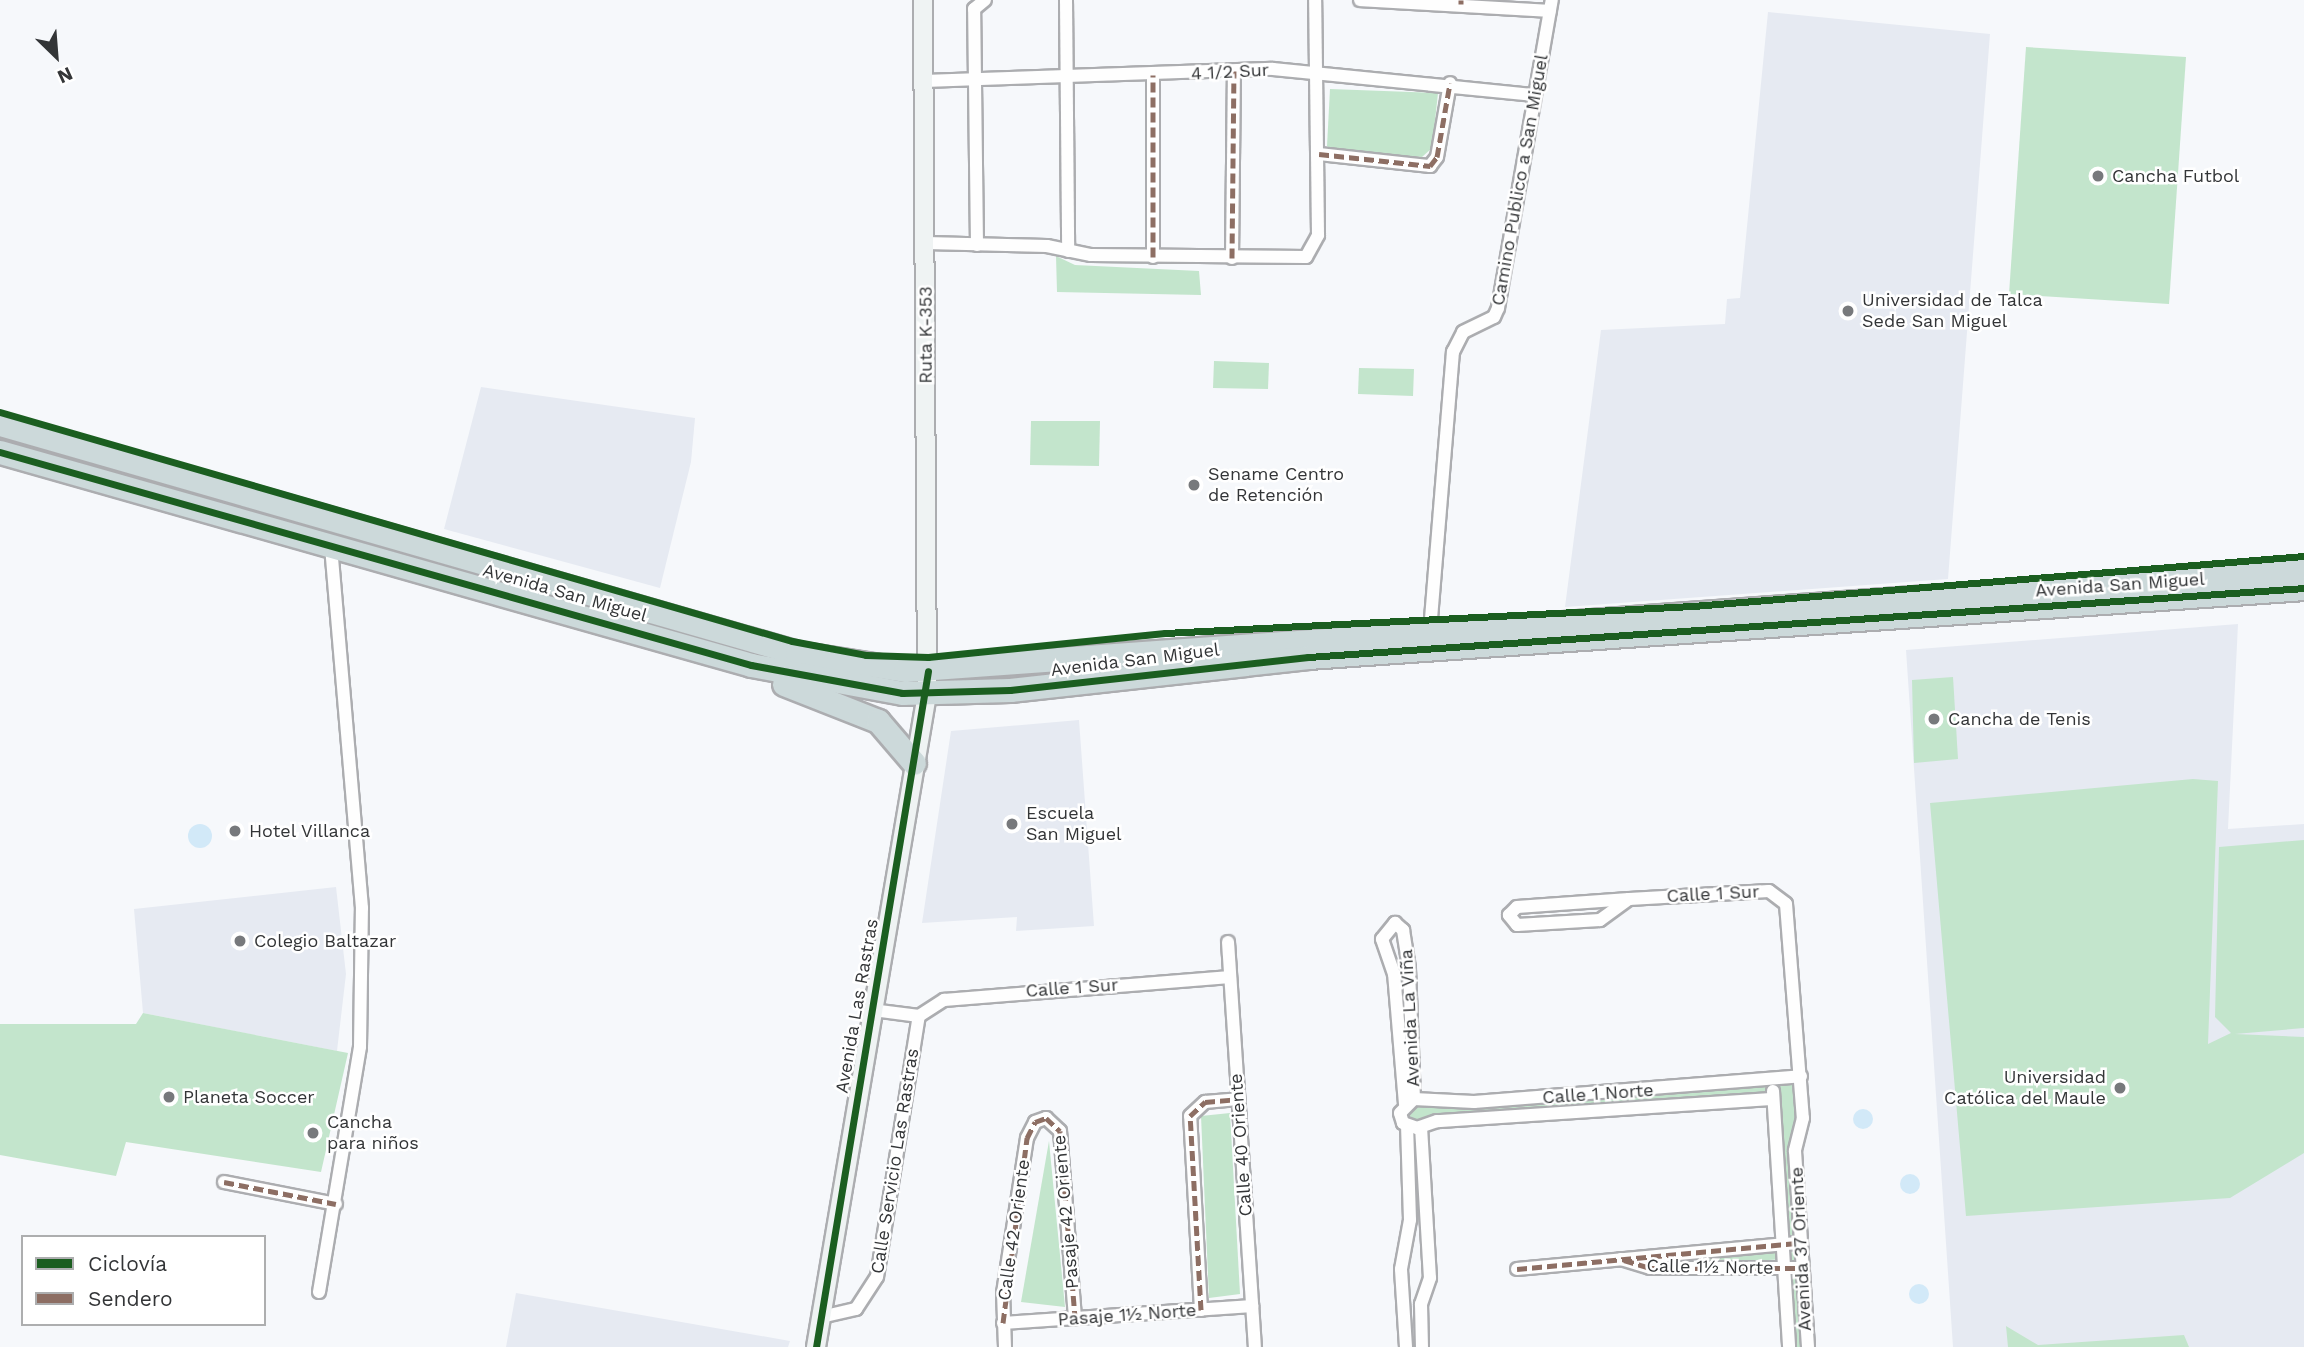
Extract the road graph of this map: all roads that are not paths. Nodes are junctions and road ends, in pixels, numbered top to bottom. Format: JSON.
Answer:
{"nodes":[{"id":1,"x":923,"y":0,"type":"edge"},
{"id":2,"x":985,"y":0,"type":"edge"},
{"id":3,"x":1066,"y":0,"type":"edge"},
{"id":4,"x":1314,"y":0,"type":"edge"},
{"id":5,"x":1360,"y":0,"type":"edge"},
{"id":6,"x":1461,"y":2,"type":"edge"},
{"id":7,"x":1551,"y":5,"type":"edge"},
{"id":8,"x":1234,"y":71,"type":"junction"},
{"id":9,"x":1153,"y":75,"type":"junction"},
{"id":10,"x":1319,"y":75,"type":"junction"},
{"id":11,"x":1067,"y":77,"type":"junction"},
{"id":12,"x":974,"y":79,"type":"junction"},
{"id":13,"x":924,"y":81,"type":"junction"},
{"id":14,"x":1450,"y":83,"type":"junction"},
{"id":15,"x":1535,"y":95,"type":"junction"},
{"id":16,"x":1319,"y":154,"type":"junction"},
{"id":17,"x":926,"y":243,"type":"junction"},
{"id":18,"x":977,"y":245,"type":"junction"},
{"id":19,"x":1068,"y":251,"type":"junction"},
{"id":20,"x":1153,"y":257,"type":"junction"},
{"id":21,"x":1232,"y":258,"type":"junction"},
{"id":22,"x":0,"y":424,"type":"edge"},
{"id":23,"x":0,"y":452,"type":"edge"},
{"id":24,"x":321,"y":518,"type":"junction"},
{"id":25,"x":331,"y":548,"type":"junction"},
{"id":26,"x":2304,"y":570,"type":"edge"},
{"id":27,"x":2304,"y":588,"type":"edge"},
{"id":28,"x":1430,"y":631,"type":"junction"},
{"id":29,"x":751,"y":665,"type":"junction"},
{"id":30,"x":928,"y":682,"type":"junction"},
{"id":31,"x":914,"y":763,"type":"junction"},
{"id":32,"x":1629,"y":899,"type":"junction"},
{"id":33,"x":1788,"y":911,"type":"joint"},
{"id":34,"x":1228,"y":942,"type":"dead end"},
{"id":35,"x":1230,"y":976,"type":"junction"},
{"id":36,"x":873,"y":1010,"type":"junction"},
{"id":37,"x":919,"y":1016,"type":"junction"},
{"id":38,"x":1801,"y":1076,"type":"junction"},
{"id":39,"x":1777,"y":1082,"type":"junction"},
{"id":40,"x":1238,"y":1099,"type":"junction"},
{"id":41,"x":1771,"y":1099,"type":"junction"},
{"id":42,"x":1413,"y":1101,"type":"junction"},
{"id":43,"x":1041,"y":1119,"type":"joint"},
{"id":44,"x":1407,"y":1126,"type":"junction"},
{"id":45,"x":1423,"y":1126,"type":"junction"},
{"id":46,"x":1795,"y":1151,"type":"junction"},
{"id":47,"x":1776,"y":1154,"type":"junction"},
{"id":48,"x":224,"y":1182,"type":"dead end"},
{"id":49,"x":336,"y":1204,"type":"junction"},
{"id":50,"x":1797,"y":1243,"type":"junction"},
{"id":51,"x":1782,"y":1244,"type":"junction"},
{"id":52,"x":1621,"y":1259,"type":"junction"},
{"id":53,"x":1781,"y":1268,"type":"junction"},
{"id":54,"x":1801,"y":1268,"type":"junction"},
{"id":55,"x":1517,"y":1269,"type":"dead end"},
{"id":56,"x":319,"y":1292,"type":"dead end"},
{"id":57,"x":1252,"y":1306,"type":"junction"},
{"id":58,"x":1201,"y":1310,"type":"junction"},
{"id":59,"x":821,"y":1317,"type":"junction"},
{"id":60,"x":1075,"y":1318,"type":"junction"},
{"id":61,"x":1003,"y":1323,"type":"junction"},
{"id":62,"x":816,"y":1347,"type":"edge"},
{"id":63,"x":1005,"y":1347,"type":"edge"},
{"id":64,"x":1255,"y":1347,"type":"edge"},
{"id":65,"x":1406,"y":1347,"type":"edge"},
{"id":66,"x":1422,"y":1347,"type":"edge"},
{"id":67,"x":1789,"y":1347,"type":"edge"},
{"id":68,"x":1808,"y":1347,"type":"edge"}],
"edges":[{"from":1,"to":13,"type":"street","name":"Ruta K-353"},
{"from":2,"to":12,"type":"street"},
{"from":3,"to":11,"type":"street"},
{"from":4,"to":10,"type":"street"},
{"from":5,"to":6,"type":"street"},
{"from":6,"to":7,"type":"street"},
{"from":7,"to":15,"type":"street","name":"Camino Publico a San Miguel"},
{"from":8,"to":9,"type":"street","name":"4 1/2 Sur"},
{"from":8,"to":10,"type":"street","name":"4 1/2 Sur"},
{"from":8,"to":21,"type":"street"},
{"from":9,"to":11,"type":"street","name":"4 1/2 Sur"},
{"from":9,"to":20,"type":"street"},
{"from":10,"to":14,"type":"street","name":"4 1/2 Sur"},
{"from":10,"to":16,"type":"street"},
{"from":11,"to":12,"type":"street","name":"4 1/2 Sur"},
{"from":11,"to":19,"type":"street"},
{"from":12,"to":13,"type":"street","name":"4 1/2 Sur"},
{"from":12,"to":18,"type":"street"},
{"from":13,"to":17,"type":"street","name":"Ruta K-353"},
{"from":14,"to":15,"type":"street","name":"4 1/2 Sur"},
{"from":14,"to":16,"type":"street"},
{"from":15,"to":28,"type":"street","name":"Camino Publico a San Miguel"},
{"from":16,"to":21,"type":"street"},
{"from":17,"to":18,"type":"street"},
{"from":17,"to":30,"type":"street","name":"Ruta K-353"},
{"from":18,"to":19,"type":"street"},
{"from":19,"to":20,"type":"street"},
{"from":20,"to":21,"type":"street"},
{"from":22,"to":24,"type":"highway","name":"Avenida San Miguel"},
{"from":23,"to":25,"type":"highway","name":"Avenida San Miguel"},
{"from":24,"to":25,"type":"highway"},
{"from":24,"to":30,"type":"highway","name":"Avenida San Miguel"},
{"from":25,"to":29,"type":"highway","name":"Avenida San Miguel"},
{"from":25,"to":49,"type":"street"},
{"from":26,"to":28,"type":"highway","name":"Avenida San Miguel"},
{"from":27,"to":30,"type":"highway","name":"Avenida San Miguel"},
{"from":28,"to":30,"type":"highway","name":"Avenida San Miguel"},
{"from":29,"to":30,"type":"highway","name":"Avenida San Miguel"},
{"from":29,"to":31,"type":"highway"},
{"from":30,"to":31,"type":"street","name":"Avenida Las Rastras"},
{"from":31,"to":36,"type":"street","name":"Avenida Las Rastras"},
{"from":32,"to":32,"type":"street","name":"Calle 1 Sur"},
{"from":32,"to":33,"type":"street","name":"Calle 1 Sur"},
{"from":33,"to":38,"type":"street","name":"Avenida 37 Oriente"},
{"from":34,"to":35,"type":"street","name":"Calle 40 Oriente"},
{"from":35,"to":37,"type":"street","name":"Calle 1 Sur"},
{"from":35,"to":40,"type":"street","name":"Calle 40 Oriente"},
{"from":36,"to":37,"type":"street"},
{"from":36,"to":59,"type":"street","name":"Avenida Las Rastras"},
{"from":37,"to":59,"type":"street","name":"Calle Servicio Las Rastras"},
{"from":38,"to":39,"type":"street"},
{"from":38,"to":46,"type":"street","name":"Avenida 37 Oriente"},
{"from":39,"to":41,"type":"street","name":"Avenida 37 Oriente"},
{"from":39,"to":42,"type":"street","name":"Calle 1 Norte"},
{"from":40,"to":57,"type":"street","name":"Calle 40 Oriente"},
{"from":40,"to":58,"type":"street"},
{"from":41,"to":45,"type":"street","name":"Calle 1 Norte"},
{"from":41,"to":47,"type":"street","name":"Avenida 37 Oriente"},
{"from":42,"to":42,"type":"street","name":"Avenida La Viña"},
{"from":42,"to":44,"type":"street"},
{"from":42,"to":45,"type":"street"},
{"from":43,"to":60,"type":"street","name":"Pasaje 42 Oriente"},
{"from":43,"to":61,"type":"street","name":"Calle 42 Oriente"},
{"from":44,"to":45,"type":"street","name":"Calle 1 Norte"},
{"from":44,"to":65,"type":"street"},
{"from":45,"to":66,"type":"street"},
{"from":46,"to":47,"type":"street","name":"Avenida 37 Oriente"},
{"from":46,"to":50,"type":"street","name":"Avenida 37 Oriente"},
{"from":47,"to":51,"type":"street","name":"Avenida 37 Oriente"},
{"from":48,"to":49,"type":"street"},
{"from":49,"to":56,"type":"street"},
{"from":50,"to":51,"type":"street","name":"Calle 1½ Norte"},
{"from":50,"to":54,"type":"street","name":"Avenida 37 Oriente"},
{"from":51,"to":52,"type":"street","name":"Calle 1½ Norte"},
{"from":51,"to":53,"type":"street","name":"Avenida 37 Oriente"},
{"from":52,"to":53,"type":"street","name":"Calle 1½ Norte"},
{"from":52,"to":55,"type":"street","name":"Calle 1½ Norte"},
{"from":53,"to":54,"type":"street","name":"Calle 1½ Norte"},
{"from":53,"to":67,"type":"street","name":"Avenida 37 Oriente"},
{"from":54,"to":68,"type":"street","name":"Avenida 37 Oriente"},
{"from":57,"to":58,"type":"street","name":"Pasaje 1½ Norte"},
{"from":57,"to":64,"type":"street","name":"Calle 40 Oriente"},
{"from":58,"to":60,"type":"street","name":"Pasaje 1½ Norte"},
{"from":59,"to":62,"type":"street","name":"Avenida Las Rastras"},
{"from":60,"to":61,"type":"street","name":"Pasaje 1½ Norte"},
{"from":61,"to":63,"type":"street","name":"Calle 42 Oriente"}]}
